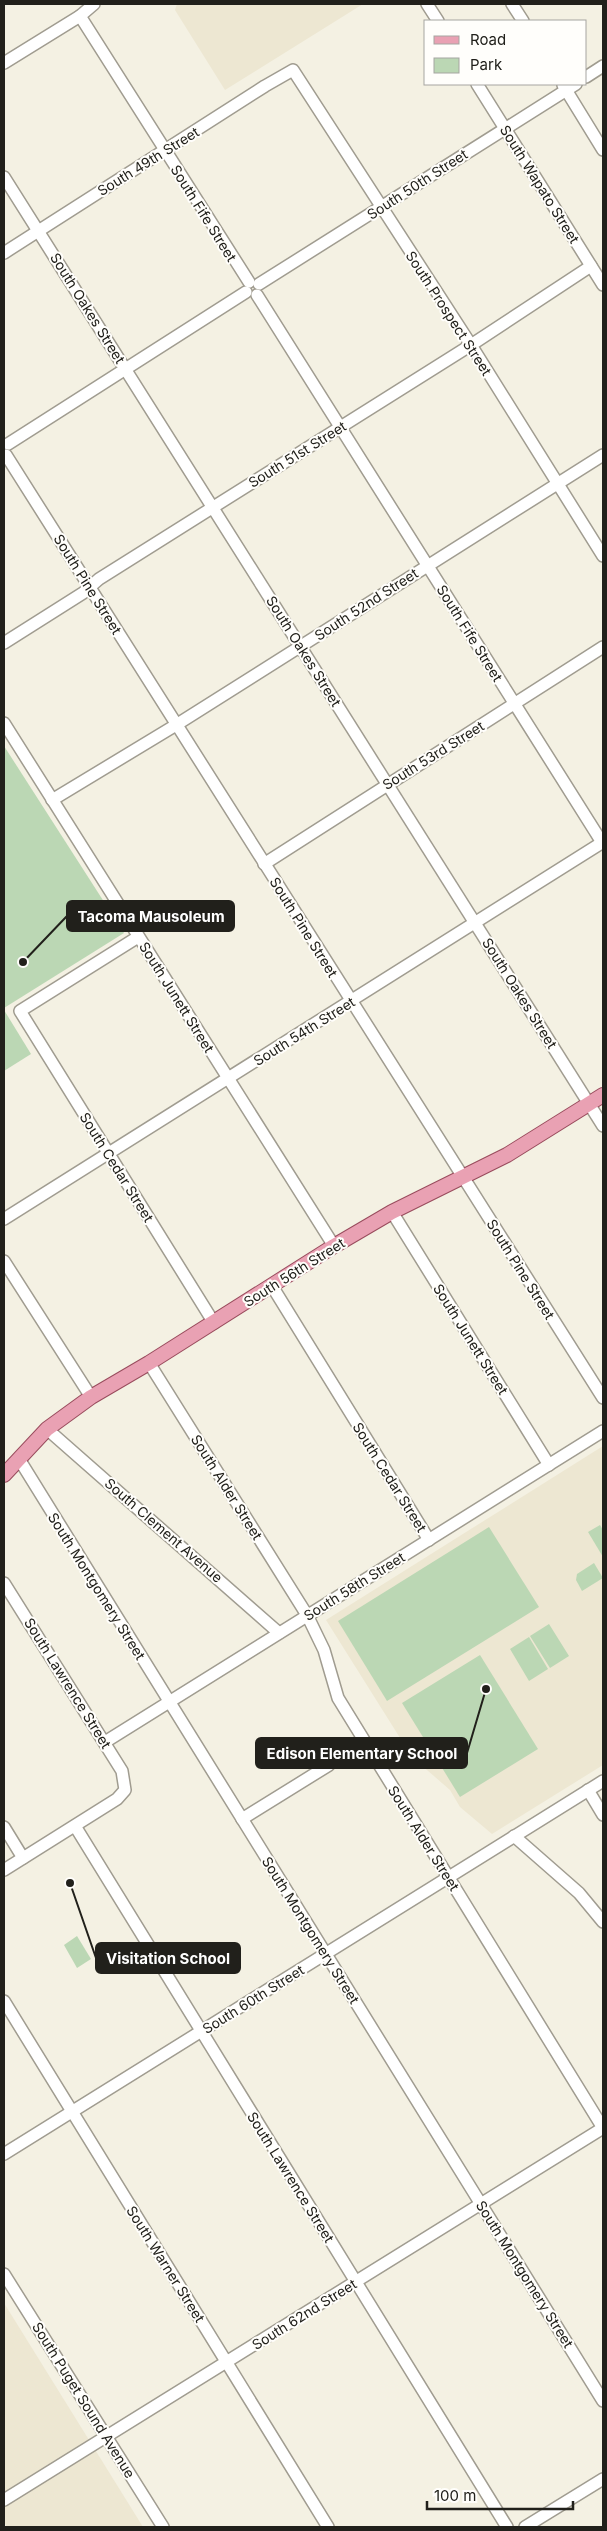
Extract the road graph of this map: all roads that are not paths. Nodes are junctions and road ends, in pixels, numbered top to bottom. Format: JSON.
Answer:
{"nodes":[{"id":1,"x":94,"y":4,"type":"edge"},
{"id":2,"x":427,"y":4,"type":"edge"},
{"id":3,"x":512,"y":4,"type":"edge"},
{"id":4,"x":80,"y":16,"type":"junction"},
{"id":5,"x":437,"y":20,"type":"edge"},
{"id":6,"x":522,"y":20,"type":"edge"},
{"id":7,"x":4,"y":63,"type":"edge"},
{"id":8,"x":603,"y":66,"type":"edge"},
{"id":9,"x":293,"y":70,"type":"joint"},
{"id":10,"x":587,"y":77,"type":"edge"},
{"id":11,"x":478,"y":85,"type":"edge"},
{"id":12,"x":564,"y":87,"type":"edge"},
{"id":13,"x":505,"y":128,"type":"junction"},
{"id":14,"x":603,"y":150,"type":"edge"},
{"id":15,"x":165,"y":151,"type":"junction"},
{"id":16,"x":4,"y":177,"type":"edge"},
{"id":17,"x":380,"y":208,"type":"junction"},
{"id":18,"x":38,"y":230,"type":"junction"},
{"id":19,"x":4,"y":253,"type":"edge"},
{"id":20,"x":591,"y":266,"type":"junction"},
{"id":21,"x":603,"y":285,"type":"edge"},
{"id":22,"x":252,"y":288,"type":"junction"},
{"id":23,"x":471,"y":345,"type":"junction"},
{"id":24,"x":126,"y":368,"type":"junction"},
{"id":25,"x":340,"y":426,"type":"junction"},
{"id":26,"x":5,"y":449,"type":"edge"},
{"id":27,"x":603,"y":455,"type":"edge"},
{"id":28,"x":558,"y":485,"type":"junction"},
{"id":29,"x":214,"y":506,"type":"junction"},
{"id":30,"x":603,"y":556,"type":"edge"},
{"id":31,"x":427,"y":565,"type":"junction"},
{"id":32,"x":89,"y":586,"type":"junction"},
{"id":33,"x":4,"y":643,"type":"edge"},
{"id":34,"x":300,"y":646,"type":"junction"},
{"id":35,"x":603,"y":647,"type":"edge"},
{"id":36,"x":515,"y":704,"type":"junction"},
{"id":37,"x":4,"y":723,"type":"edge"},
{"id":38,"x":176,"y":725,"type":"junction"},
{"id":39,"x":388,"y":784,"type":"junction"},
{"id":40,"x":52,"y":800,"type":"junction"},
{"id":41,"x":603,"y":843,"type":"edge"},
{"id":42,"x":264,"y":864,"type":"junction"},
{"id":43,"x":476,"y":922,"type":"junction"},
{"id":44,"x":138,"y":937,"type":"junction"},
{"id":45,"x":352,"y":1002,"type":"junction"},
{"id":46,"x":229,"y":1079,"type":"junction"},
{"id":47,"x":603,"y":1095,"type":"edge"},
{"id":48,"x":589,"y":1103,"type":"junction"},
{"id":49,"x":603,"y":1126,"type":"edge"},
{"id":50,"x":108,"y":1154,"type":"junction"},
{"id":51,"x":464,"y":1179,"type":"junction"},
{"id":52,"x":392,"y":1212,"type":"junction"},
{"id":53,"x":4,"y":1219,"type":"edge"},
{"id":54,"x":334,"y":1246,"type":"junction"},
{"id":55,"x":4,"y":1261,"type":"edge"},
{"id":56,"x":272,"y":1286,"type":"junction"},
{"id":57,"x":214,"y":1323,"type":"junction"},
{"id":58,"x":149,"y":1363,"type":"junction"},
{"id":59,"x":91,"y":1396,"type":"junction"},
{"id":60,"x":603,"y":1398,"type":"edge"},
{"id":61,"x":47,"y":1429,"type":"junction"},
{"id":62,"x":603,"y":1431,"type":"edge"},
{"id":63,"x":19,"y":1458,"type":"junction"},
{"id":64,"x":549,"y":1465,"type":"junction"},
{"id":65,"x":4,"y":1475,"type":"edge"},
{"id":66,"x":429,"y":1540,"type":"junction"},
{"id":67,"x":4,"y":1583,"type":"edge"},
{"id":68,"x":308,"y":1616,"type":"junction"},
{"id":69,"x":279,"y":1633,"type":"junction"},
{"id":70,"x":170,"y":1701,"type":"junction"},
{"id":71,"x":105,"y":1742,"type":"junction"},
{"id":72,"x":329,"y":1765,"type":"dead end"},
{"id":73,"x":603,"y":1781,"type":"edge"},
{"id":74,"x":588,"y":1790,"type":"junction"},
{"id":75,"x":603,"y":1815,"type":"edge"},
{"id":76,"x":242,"y":1819,"type":"junction"},
{"id":77,"x":75,"y":1826,"type":"junction"},
{"id":78,"x":4,"y":1827,"type":"edge"},
{"id":79,"x":514,"y":1836,"type":"junction"},
{"id":80,"x":23,"y":1858,"type":"junction"},
{"id":81,"x":4,"y":1870,"type":"edge"},
{"id":82,"x":448,"y":1877,"type":"junction"},
{"id":83,"x":603,"y":1922,"type":"edge"},
{"id":84,"x":326,"y":1954,"type":"junction"},
{"id":85,"x":4,"y":2000,"type":"edge"},
{"id":86,"x":201,"y":2031,"type":"junction"},
{"id":87,"x":72,"y":2112,"type":"junction"},
{"id":88,"x":603,"y":2128,"type":"edge"},
{"id":89,"x":4,"y":2154,"type":"edge"},
{"id":90,"x":481,"y":2204,"type":"junction"},
{"id":91,"x":4,"y":2274,"type":"edge"},
{"id":92,"x":356,"y":2282,"type":"junction"},
{"id":93,"x":227,"y":2362,"type":"junction"},
{"id":94,"x":603,"y":2401,"type":"edge"},
{"id":95,"x":107,"y":2436,"type":"junction"},
{"id":96,"x":603,"y":2478,"type":"edge"},
{"id":97,"x":4,"y":2500,"type":"edge"},
{"id":98,"x":163,"y":2527,"type":"edge"},
{"id":99,"x":328,"y":2527,"type":"edge"},
{"id":100,"x":507,"y":2527,"type":"edge"},
{"id":101,"x":525,"y":2527,"type":"edge"}],
"edges":[{"from":1,"to":4,"type":"street"},
{"from":2,"to":5,"type":"street"},
{"from":3,"to":6,"type":"street"},
{"from":4,"to":7,"type":"street"},
{"from":4,"to":15,"type":"street","name":"South Fife Street"},
{"from":8,"to":10,"type":"street"},
{"from":9,"to":15,"type":"street","name":"South 49th Street"},
{"from":9,"to":17,"type":"street","name":"South Prospect Street"},
{"from":11,"to":13,"type":"street","name":"South Wapato Street"},
{"from":12,"to":13,"type":"street","name":"South 50th Street"},
{"from":12,"to":14,"type":"street"},
{"from":13,"to":17,"type":"street","name":"South 50th Street"},
{"from":13,"to":20,"type":"street","name":"South Wapato Street"},
{"from":15,"to":18,"type":"street","name":"South 49th Street"},
{"from":15,"to":22,"type":"street","name":"South Fife Street"},
{"from":16,"to":18,"type":"street","name":"South Oakes Street"},
{"from":17,"to":22,"type":"street","name":"South 50th Street"},
{"from":17,"to":23,"type":"street","name":"South Prospect Street"},
{"from":18,"to":19,"type":"street","name":"South 49th Street"},
{"from":18,"to":24,"type":"street","name":"South Oakes Street"},
{"from":20,"to":21,"type":"street","name":"South Wapato Street"},
{"from":20,"to":23,"type":"street","name":"South 51st Street"},
{"from":22,"to":24,"type":"street","name":"South 50th Street"},
{"from":22,"to":25,"type":"street","name":"South Fife Street"},
{"from":23,"to":25,"type":"street","name":"South 51st Street"},
{"from":23,"to":28,"type":"street","name":"South Prospect Street"},
{"from":24,"to":26,"type":"street","name":"South 50th Street"},
{"from":24,"to":29,"type":"street","name":"South Oakes Street"},
{"from":25,"to":29,"type":"street","name":"South 51st Street"},
{"from":25,"to":31,"type":"street","name":"South Fife Street"},
{"from":26,"to":32,"type":"street","name":"South Pine Street"},
{"from":27,"to":28,"type":"street","name":"South 52nd Street"},
{"from":28,"to":30,"type":"street","name":"South Prospect Street"},
{"from":28,"to":31,"type":"street","name":"South 52nd Street"},
{"from":29,"to":32,"type":"street","name":"South 51st Street"},
{"from":29,"to":34,"type":"street","name":"South Oakes Street"},
{"from":31,"to":34,"type":"street","name":"South 52nd Street"},
{"from":31,"to":36,"type":"street","name":"South Fife Street"},
{"from":32,"to":33,"type":"street","name":"South 51st Street"},
{"from":32,"to":38,"type":"street","name":"South Pine Street"},
{"from":34,"to":38,"type":"street","name":"South 52nd Street"},
{"from":34,"to":39,"type":"street","name":"South Oakes Street"},
{"from":35,"to":36,"type":"street","name":"South 53rd Street"},
{"from":36,"to":39,"type":"street","name":"South 53rd Street"},
{"from":36,"to":41,"type":"street","name":"South Fife Street"},
{"from":37,"to":40,"type":"street","name":"South Junett Street"},
{"from":38,"to":40,"type":"street","name":"South 52nd Street"},
{"from":38,"to":42,"type":"street","name":"South Pine Street"},
{"from":39,"to":42,"type":"street","name":"South 53rd Street"},
{"from":39,"to":43,"type":"street","name":"South Oakes Street"},
{"from":40,"to":44,"type":"street","name":"South Junett Street"},
{"from":41,"to":43,"type":"street","name":"South 54th Street"},
{"from":42,"to":45,"type":"street","name":"South Pine Street"},
{"from":43,"to":45,"type":"street","name":"South 54th Street"},
{"from":43,"to":48,"type":"street","name":"South Oakes Street"},
{"from":44,"to":46,"type":"street","name":"South Junett Street"},
{"from":44,"to":50,"type":"street","name":"South Cedar Street"},
{"from":45,"to":46,"type":"street","name":"South 54th Street"},
{"from":45,"to":51,"type":"street","name":"South Pine Street"},
{"from":46,"to":50,"type":"street","name":"South 54th Street"},
{"from":46,"to":54,"type":"street","name":"South Junett Street"},
{"from":47,"to":48,"type":"main road","name":"South 56th Street"},
{"from":48,"to":49,"type":"street","name":"South Oakes Street"},
{"from":48,"to":51,"type":"main road","name":"South 56th Street"},
{"from":50,"to":53,"type":"street","name":"South 54th Street"},
{"from":50,"to":57,"type":"street","name":"South Cedar Street"},
{"from":51,"to":52,"type":"main road","name":"South 56th Street"},
{"from":51,"to":60,"type":"street","name":"South Pine Street"},
{"from":52,"to":54,"type":"main road","name":"South 56th Street"},
{"from":52,"to":64,"type":"street","name":"South Junett Street"},
{"from":54,"to":56,"type":"main road","name":"South 56th Street"},
{"from":55,"to":59,"type":"street"},
{"from":56,"to":57,"type":"main road","name":"South 56th Street"},
{"from":56,"to":66,"type":"street","name":"South Cedar Street"},
{"from":57,"to":58,"type":"main road","name":"South 56th Street"},
{"from":58,"to":59,"type":"main road","name":"South 56th Street"},
{"from":58,"to":68,"type":"street","name":"South Alder Street"},
{"from":59,"to":61,"type":"main road","name":"South 56th Street"},
{"from":61,"to":63,"type":"main road","name":"South 56th Street"},
{"from":61,"to":69,"type":"street","name":"South Clement Avenue"},
{"from":62,"to":64,"type":"street","name":"South 58th Street"},
{"from":63,"to":65,"type":"main road","name":"South 56th Street"},
{"from":63,"to":70,"type":"street","name":"South Montgomery Street"},
{"from":64,"to":66,"type":"street","name":"South 58th Street"},
{"from":66,"to":68,"type":"street","name":"South 58th Street"},
{"from":67,"to":71,"type":"street","name":"South Lawrence Street"},
{"from":68,"to":69,"type":"street","name":"South 58th Street"},
{"from":68,"to":82,"type":"street","name":"South Alder Street"},
{"from":69,"to":70,"type":"street","name":"South 58th Street"},
{"from":70,"to":71,"type":"street","name":"South 58th Street"},
{"from":70,"to":76,"type":"street","name":"South Montgomery Street"},
{"from":71,"to":77,"type":"street","name":"South Lawrence Street"},
{"from":72,"to":76,"type":"street"},
{"from":73,"to":74,"type":"street","name":"South 60th Street"},
{"from":74,"to":75,"type":"street"},
{"from":74,"to":79,"type":"street","name":"South 60th Street"},
{"from":76,"to":84,"type":"street","name":"South Montgomery Street"},
{"from":77,"to":80,"type":"street"},
{"from":77,"to":86,"type":"street","name":"South Lawrence Street"},
{"from":78,"to":80,"type":"street"},
{"from":79,"to":82,"type":"street","name":"South 60th Street"},
{"from":79,"to":83,"type":"street"},
{"from":80,"to":81,"type":"street"},
{"from":82,"to":84,"type":"street","name":"South 60th Street"},
{"from":82,"to":88,"type":"street","name":"South Alder Street"},
{"from":84,"to":86,"type":"street","name":"South 60th Street"},
{"from":84,"to":90,"type":"street","name":"South Montgomery Street"},
{"from":85,"to":87,"type":"street","name":"South Warner Street"},
{"from":86,"to":87,"type":"street","name":"South 60th Street"},
{"from":86,"to":92,"type":"street","name":"South Lawrence Street"},
{"from":87,"to":89,"type":"street","name":"South 60th Street"},
{"from":87,"to":93,"type":"street","name":"South Warner Street"},
{"from":88,"to":90,"type":"street","name":"South 62nd Street"},
{"from":90,"to":92,"type":"street","name":"South 62nd Street"},
{"from":90,"to":94,"type":"street","name":"South Montgomery Street"},
{"from":91,"to":95,"type":"street","name":"South Puget Sound Avenue"},
{"from":92,"to":93,"type":"street","name":"South 62nd Street"},
{"from":92,"to":100,"type":"street","name":"South Lawrence Street"},
{"from":93,"to":95,"type":"street","name":"South 62nd Street"},
{"from":93,"to":99,"type":"street","name":"South Warner Street"},
{"from":95,"to":97,"type":"street","name":"South 62nd Street"},
{"from":95,"to":98,"type":"street","name":"South Puget Sound Avenue"},
{"from":96,"to":101,"type":"street"}]}
